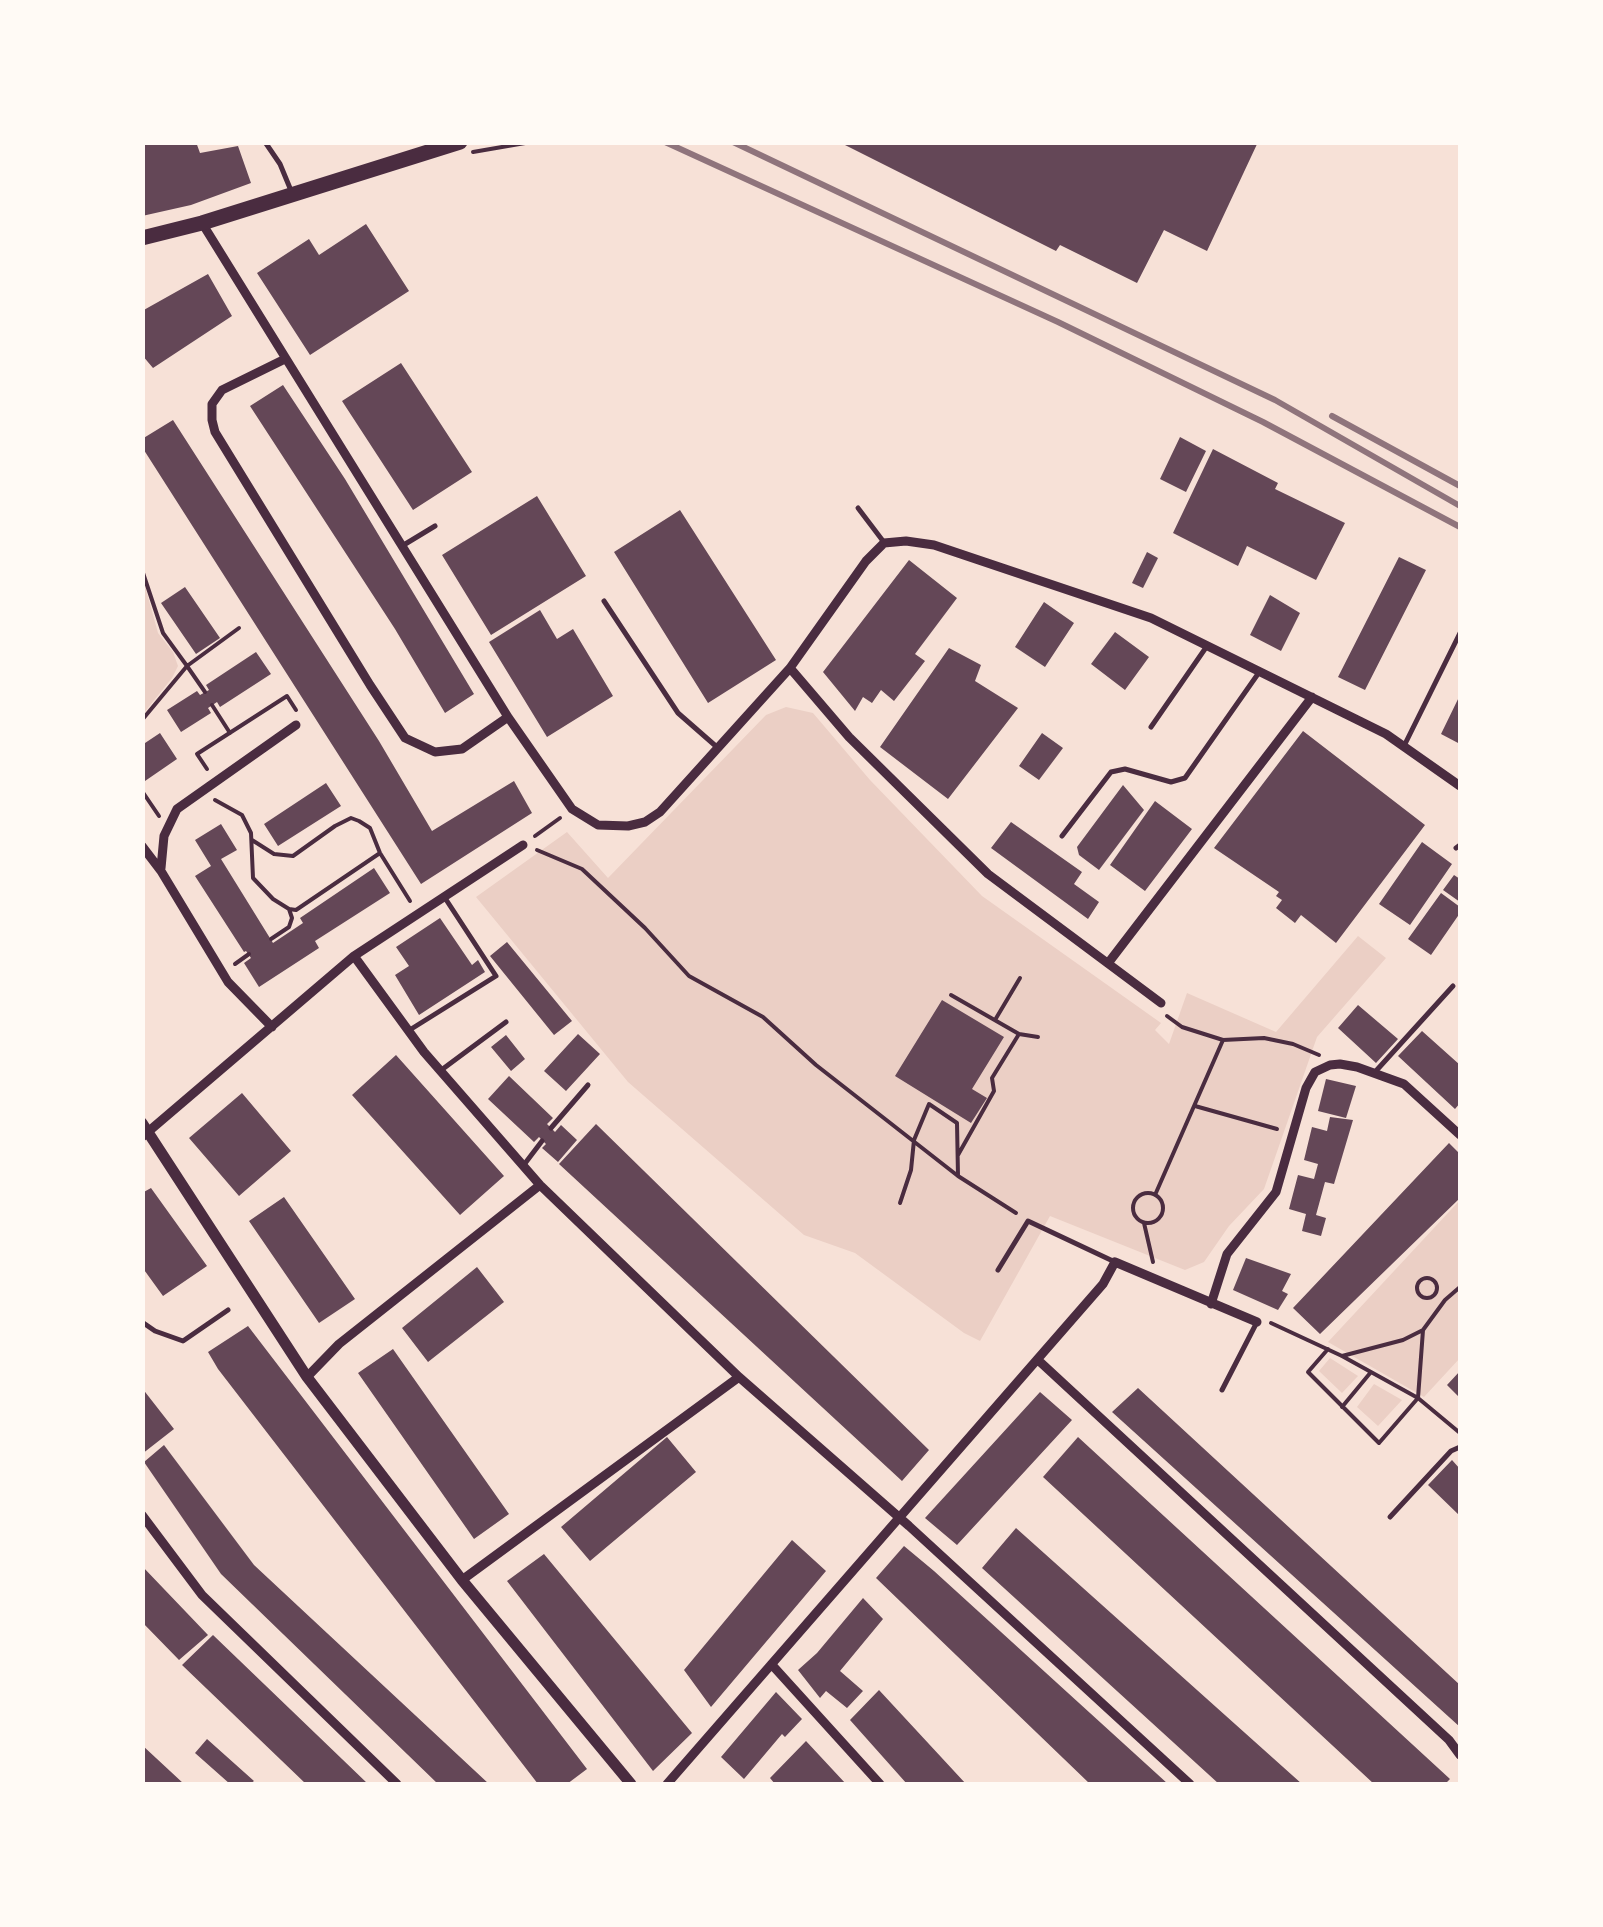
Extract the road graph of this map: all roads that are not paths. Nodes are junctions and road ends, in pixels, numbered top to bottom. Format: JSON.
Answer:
{"nodes":[{"id":1,"x":265,"y":142,"type":"edge"},
{"id":2,"x":460,"y":142,"type":"edge"},
{"id":3,"x":293,"y":196,"type":"junction"},
{"id":4,"x":202,"y":224,"type":"junction"},
{"id":5,"x":142,"y":238,"type":"edge"},
{"id":6,"x":285,"y":358,"type":"junction"},
{"id":7,"x":858,"y":508,"type":"dead end"},
{"id":8,"x":435,"y":526,"type":"dead end"},
{"id":9,"x":884,"y":543,"type":"junction"},
{"id":10,"x":402,"y":546,"type":"junction"},
{"id":11,"x":604,"y":602,"type":"dead end"},
{"id":12,"x":1460,"y":634,"type":"edge"},
{"id":13,"x":1207,"y":646,"type":"junction"},
{"id":14,"x":790,"y":668,"type":"junction"},
{"id":15,"x":1260,"y":672,"type":"junction"},
{"id":16,"x":1312,"y":697,"type":"junction"},
{"id":17,"x":508,"y":716,"type":"junction"},
{"id":18,"x":296,"y":725,"type":"road end"},
{"id":19,"x":1151,"y":727,"type":"dead end"},
{"id":20,"x":1404,"y":746,"type":"junction"},
{"id":21,"x":718,"y":748,"type":"junction"},
{"id":22,"x":1460,"y":786,"type":"edge"},
{"id":23,"x":1062,"y":836,"type":"dead end"},
{"id":24,"x":523,"y":845,"type":"road end"},
{"id":25,"x":142,"y":846,"type":"edge"},
{"id":26,"x":161,"y":870,"type":"junction"},
{"id":27,"x":444,"y":896,"type":"junction"},
{"id":28,"x":354,"y":956,"type":"junction"},
{"id":29,"x":1109,"y":962,"type":"junction"},
{"id":30,"x":1452,"y":986,"type":"dead end"},
{"id":31,"x":1160,"y":1003,"type":"road end"},
{"id":32,"x":506,"y":1022,"type":"dead end"},
{"id":33,"x":272,"y":1027,"type":"junction"},
{"id":34,"x":408,"y":1031,"type":"junction"},
{"id":35,"x":440,"y":1070,"type":"junction"},
{"id":36,"x":1375,"y":1072,"type":"junction"},
{"id":37,"x":588,"y":1086,"type":"dead end"},
{"id":38,"x":552,"y":1128,"type":"dead end"},
{"id":39,"x":144,"y":1131,"type":"edge"},
{"id":40,"x":1460,"y":1135,"type":"edge"},
{"id":41,"x":542,"y":1141,"type":"dead end"},
{"id":42,"x":523,"y":1166,"type":"junction"},
{"id":43,"x":540,"y":1185,"type":"junction"},
{"id":44,"x":1115,"y":1262,"type":"junction"},
{"id":45,"x":998,"y":1270,"type":"dead end"},
{"id":46,"x":1211,"y":1304,"type":"junction"},
{"id":47,"x":228,"y":1310,"type":"dead end"},
{"id":48,"x":142,"y":1322,"type":"edge"},
{"id":49,"x":1257,"y":1322,"type":"joint"},
{"id":50,"x":1038,"y":1360,"type":"junction"},
{"id":51,"x":307,"y":1377,"type":"junction"},
{"id":52,"x":738,"y":1377,"type":"junction"},
{"id":53,"x":1222,"y":1390,"type":"dead end"},
{"id":54,"x":1460,"y":1447,"type":"edge"},
{"id":55,"x":142,"y":1515,"type":"edge"},
{"id":56,"x":1390,"y":1516,"type":"dead end"},
{"id":57,"x":899,"y":1518,"type":"junction"},
{"id":58,"x":462,"y":1580,"type":"junction"},
{"id":59,"x":773,"y":1666,"type":"junction"},
{"id":60,"x":1460,"y":1755,"type":"edge"},
{"id":61,"x":397,"y":1784,"type":"edge"},
{"id":62,"x":631,"y":1784,"type":"edge"},
{"id":63,"x":668,"y":1784,"type":"edge"},
{"id":64,"x":880,"y":1784,"type":"edge"},
{"id":65,"x":1190,"y":1784,"type":"edge"}],
"edges":[{"from":1,"to":3,"type":"lane"},
{"from":2,"to":3,"type":"main road"},
{"from":3,"to":4,"type":"main road"},
{"from":4,"to":5,"type":"main road"},
{"from":4,"to":6,"type":"street"},
{"from":6,"to":10,"type":"street"},
{"from":6,"to":17,"type":"street"},
{"from":7,"to":9,"type":"lane"},
{"from":8,"to":10,"type":"lane"},
{"from":9,"to":13,"type":"street"},
{"from":9,"to":14,"type":"street"},
{"from":10,"to":17,"type":"street"},
{"from":11,"to":21,"type":"lane"},
{"from":12,"to":20,"type":"lane"},
{"from":13,"to":15,"type":"street"},
{"from":13,"to":19,"type":"lane"},
{"from":14,"to":21,"type":"street"},
{"from":14,"to":29,"type":"street"},
{"from":15,"to":16,"type":"street"},
{"from":15,"to":23,"type":"lane"},
{"from":16,"to":20,"type":"street"},
{"from":16,"to":29,"type":"street"},
{"from":17,"to":21,"type":"street"},
{"from":18,"to":26,"type":"street"},
{"from":20,"to":22,"type":"street"},
{"from":24,"to":27,"type":"street"},
{"from":25,"to":26,"type":"street"},
{"from":26,"to":33,"type":"street"},
{"from":27,"to":28,"type":"street"},
{"from":27,"to":34,"type":"lane"},
{"from":28,"to":33,"type":"street"},
{"from":28,"to":34,"type":"street"},
{"from":29,"to":31,"type":"street"},
{"from":30,"to":36,"type":"lane"},
{"from":32,"to":35,"type":"lane"},
{"from":33,"to":39,"type":"street"},
{"from":34,"to":35,"type":"street"},
{"from":35,"to":42,"type":"street"},
{"from":36,"to":40,"type":"street"},
{"from":36,"to":46,"type":"street"},
{"from":37,"to":38,"type":"lane"},
{"from":39,"to":51,"type":"street"},
{"from":41,"to":42,"type":"lane"},
{"from":42,"to":43,"type":"street"},
{"from":43,"to":51,"type":"street"},
{"from":43,"to":52,"type":"street"},
{"from":44,"to":45,"type":"lane"},
{"from":44,"to":46,"type":"street"},
{"from":44,"to":50,"type":"street"},
{"from":46,"to":49,"type":"street"},
{"from":47,"to":48,"type":"lane"},
{"from":49,"to":53,"type":"lane"},
{"from":50,"to":57,"type":"street"},
{"from":50,"to":60,"type":"street"},
{"from":51,"to":58,"type":"street"},
{"from":52,"to":57,"type":"street"},
{"from":52,"to":58,"type":"street"},
{"from":54,"to":56,"type":"lane"},
{"from":55,"to":61,"type":"street"},
{"from":57,"to":59,"type":"street"},
{"from":57,"to":65,"type":"street"},
{"from":58,"to":62,"type":"street"},
{"from":59,"to":63,"type":"street"},
{"from":59,"to":64,"type":"street"}]}
